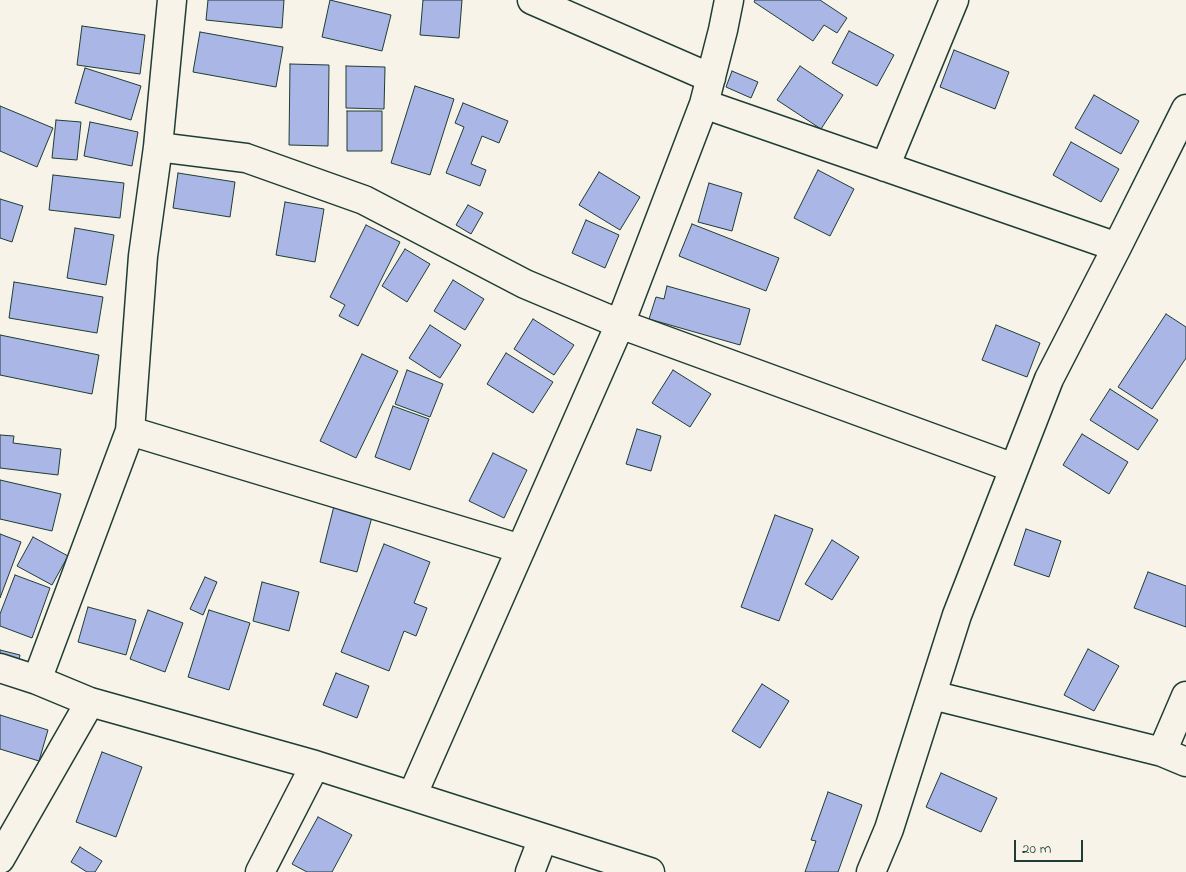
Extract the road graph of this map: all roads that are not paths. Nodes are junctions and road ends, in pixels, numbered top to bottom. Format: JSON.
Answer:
{"nodes":[{"id":1,"x":172,"y":0,"type":"edge"},
{"id":2,"x":532,"y":0,"type":"edge"},
{"id":3,"x":729,"y":0,"type":"edge"},
{"id":4,"x":954,"y":0,"type":"edge"},
{"id":5,"x":711,"y":78,"type":"junction"},
{"id":6,"x":704,"y":104,"type":"junction"},
{"id":7,"x":1186,"y":108,"type":"edge"},
{"id":8,"x":158,"y":147,"type":"junction"},
{"id":9,"x":886,"y":167,"type":"junction"},
{"id":10,"x":1117,"y":247,"type":"junction"},
{"id":11,"x":620,"y":324,"type":"junction"},
{"id":12,"x":130,"y":431,"type":"junction"},
{"id":13,"x":1014,"y":468,"type":"junction"},
{"id":14,"x":521,"y":549,"type":"junction"},
{"id":15,"x":0,"y":668,"type":"edge"},
{"id":16,"x":37,"y":680,"type":"junction"},
{"id":17,"x":932,"y":696,"type":"junction"},
{"id":18,"x":1186,"y":696,"type":"edge"},
{"id":19,"x":90,"y":702,"type":"junction"},
{"id":20,"x":1174,"y":757,"type":"edge"},
{"id":21,"x":315,"y":765,"type":"junction"},
{"id":22,"x":412,"y":796,"type":"junction"},
{"id":23,"x":543,"y":838,"type":"junction"},
{"id":24,"x":0,"y":859,"type":"edge"},
{"id":25,"x":260,"y":872,"type":"edge"},
{"id":26,"x":530,"y":872,"type":"edge"},
{"id":27,"x":650,"y":872,"type":"edge"},
{"id":28,"x":871,"y":872,"type":"edge"}],
"edges":[{"from":1,"to":8,"type":"street"},
{"from":2,"to":5,"type":"street"},
{"from":3,"to":5,"type":"street"},
{"from":4,"to":9,"type":"street"},
{"from":5,"to":6,"type":"street"},
{"from":6,"to":9,"type":"street"},
{"from":6,"to":11,"type":"street"},
{"from":7,"to":10,"type":"street"},
{"from":8,"to":11,"type":"street"},
{"from":8,"to":12,"type":"street"},
{"from":9,"to":10,"type":"street"},
{"from":10,"to":13,"type":"street"},
{"from":11,"to":13,"type":"street"},
{"from":11,"to":14,"type":"street"},
{"from":12,"to":14,"type":"street"},
{"from":12,"to":16,"type":"street"},
{"from":13,"to":17,"type":"street"},
{"from":14,"to":22,"type":"street"},
{"from":15,"to":16,"type":"street"},
{"from":16,"to":19,"type":"street"},
{"from":17,"to":20,"type":"street"},
{"from":17,"to":28,"type":"street"},
{"from":18,"to":20,"type":"street"},
{"from":19,"to":21,"type":"street"},
{"from":19,"to":24,"type":"street"},
{"from":21,"to":22,"type":"street"},
{"from":21,"to":25,"type":"street"},
{"from":22,"to":23,"type":"street"},
{"from":23,"to":26,"type":"street"},
{"from":23,"to":27,"type":"street"}]}
